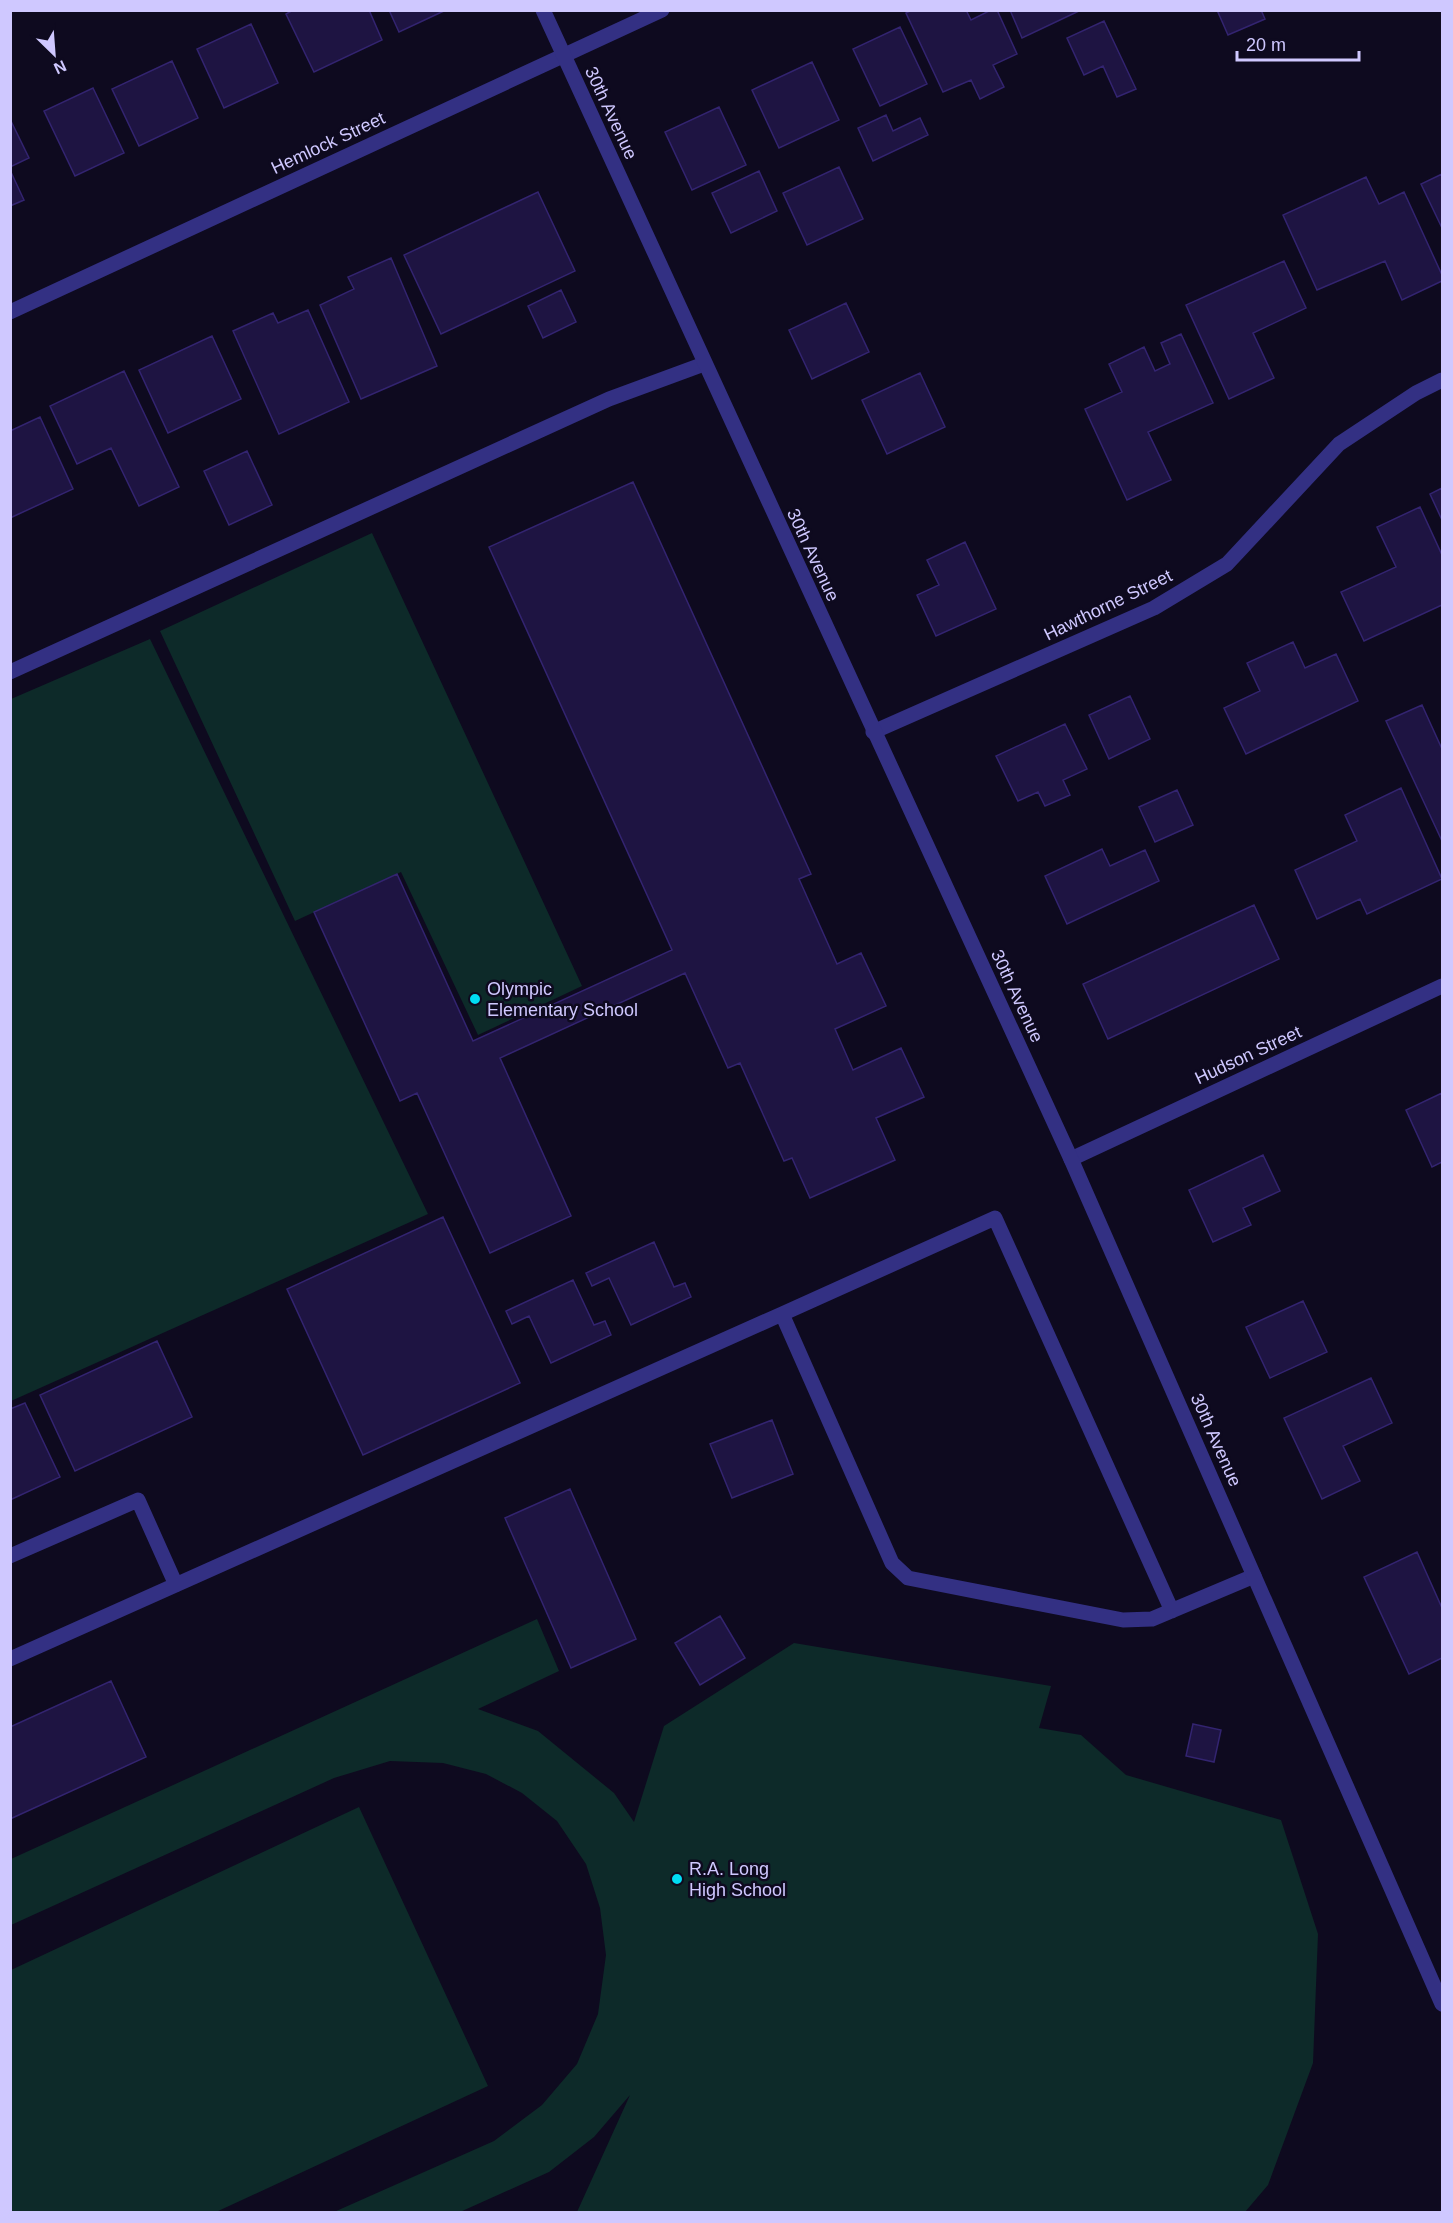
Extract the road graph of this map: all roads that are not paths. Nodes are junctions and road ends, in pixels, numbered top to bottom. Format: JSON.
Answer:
{"nodes":[{"id":1,"x":543,"y":10,"type":"edge"},
{"id":2,"x":662,"y":10,"type":"edge"},
{"id":3,"x":563,"y":55,"type":"junction"},
{"id":4,"x":10,"y":312,"type":"edge"},
{"id":5,"x":704,"y":364,"type":"junction"},
{"id":6,"x":1443,"y":380,"type":"edge"},
{"id":7,"x":10,"y":672,"type":"edge"},
{"id":8,"x":873,"y":732,"type":"junction"},
{"id":9,"x":1443,"y":986,"type":"edge"},
{"id":10,"x":1071,"y":1159,"type":"junction"},
{"id":11,"x":782,"y":1314,"type":"junction"},
{"id":12,"x":10,"y":1556,"type":"edge"},
{"id":13,"x":1254,"y":1576,"type":"junction"},
{"id":14,"x":176,"y":1585,"type":"junction"},
{"id":15,"x":1172,"y":1611,"type":"junction"},
{"id":16,"x":10,"y":1659,"type":"edge"},
{"id":17,"x":1443,"y":2004,"type":"edge"}],
"edges":[{"from":1,"to":3,"type":"street","name":"30th Avenue"},
{"from":2,"to":3,"type":"street","name":"Hemlock Street"},
{"from":3,"to":4,"type":"street","name":"Hemlock Street"},
{"from":3,"to":5,"type":"street","name":"30th Avenue"},
{"from":5,"to":7,"type":"street"},
{"from":5,"to":8,"type":"street","name":"30th Avenue"},
{"from":6,"to":8,"type":"street","name":"Hawthorne Street"},
{"from":8,"to":10,"type":"street","name":"30th Avenue"},
{"from":9,"to":10,"type":"street","name":"Hudson Street"},
{"from":10,"to":13,"type":"street","name":"30th Avenue"},
{"from":11,"to":14,"type":"street"},
{"from":11,"to":15,"type":"street"},
{"from":11,"to":15,"type":"street"},
{"from":12,"to":14,"type":"street"},
{"from":13,"to":15,"type":"street"},
{"from":13,"to":17,"type":"street","name":"30th Avenue"},
{"from":14,"to":16,"type":"street"}]}
